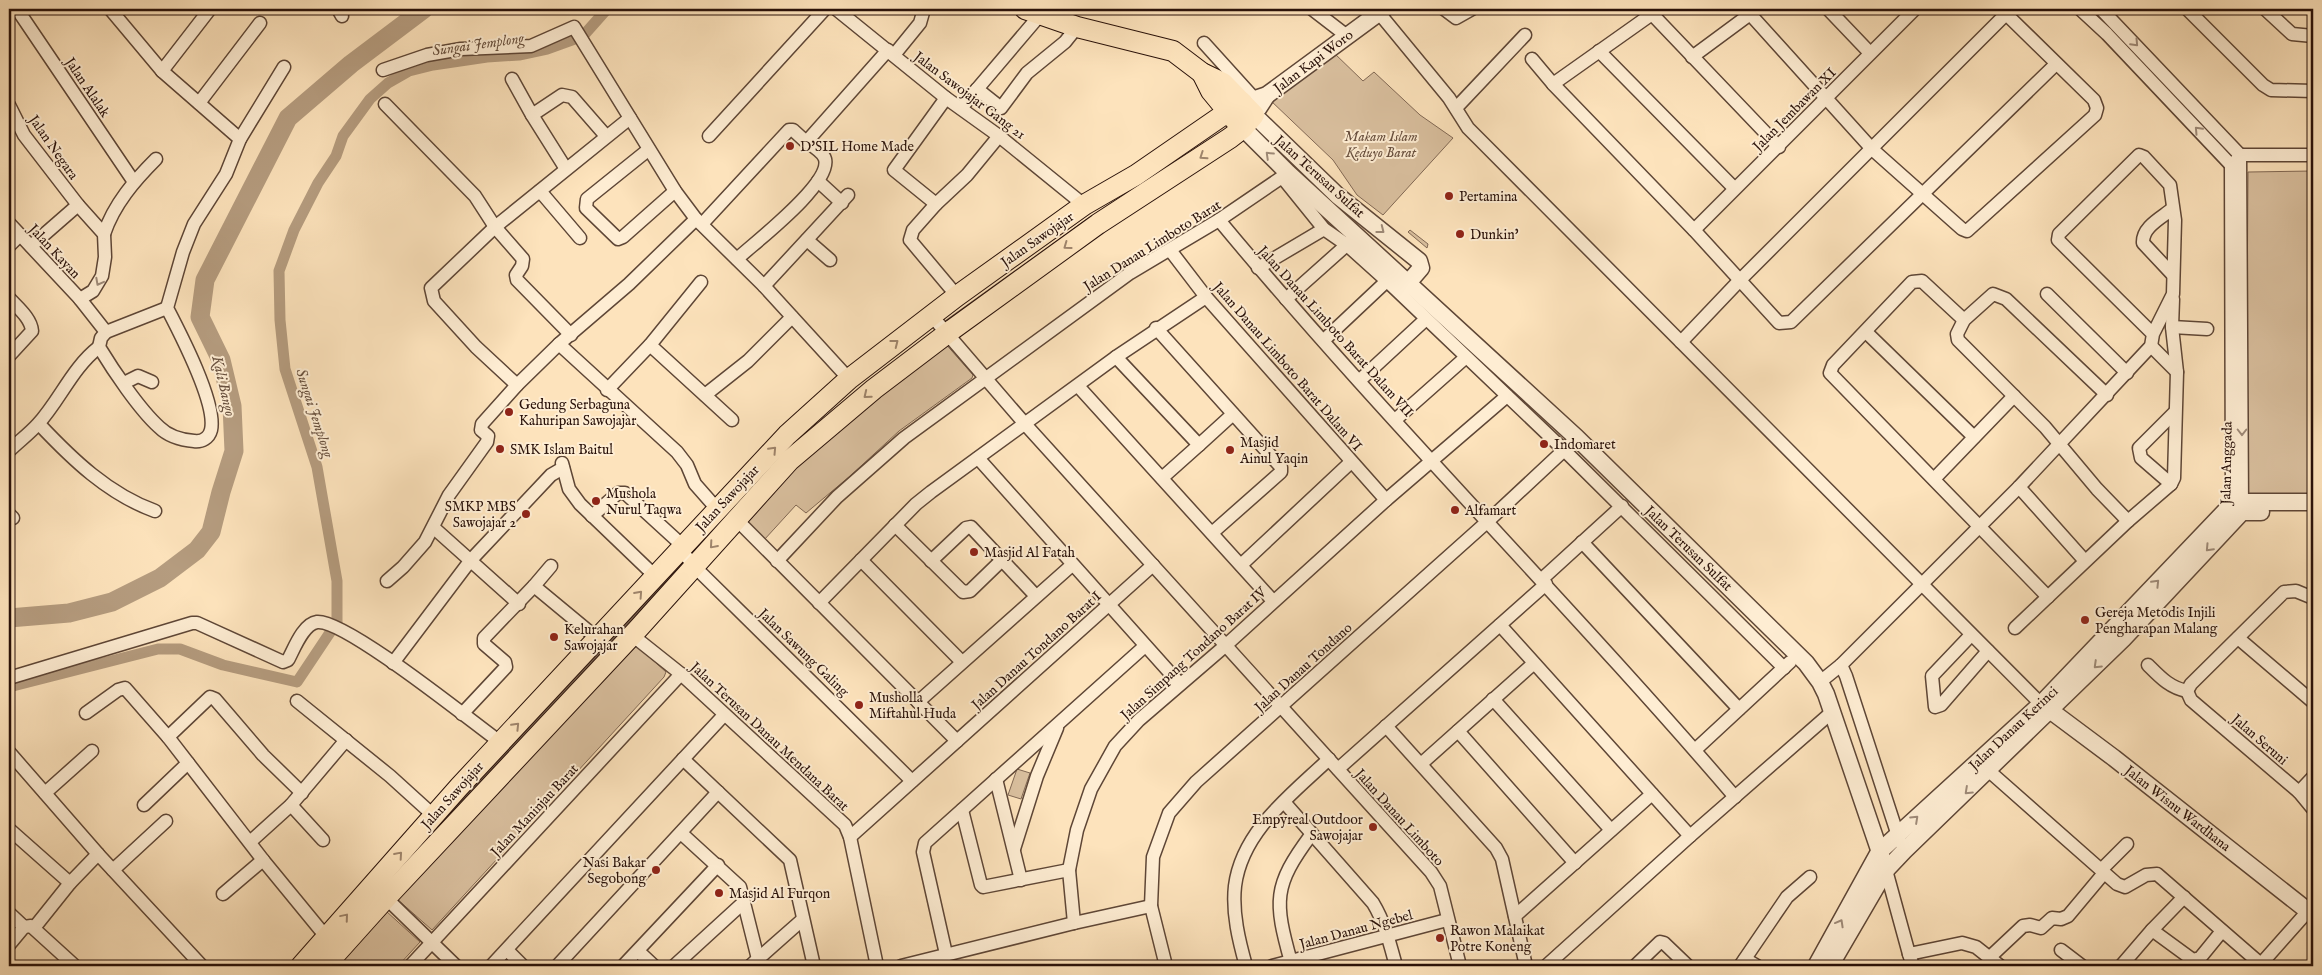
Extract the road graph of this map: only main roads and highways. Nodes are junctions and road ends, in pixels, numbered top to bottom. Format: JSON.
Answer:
{"nodes":[{"id":1,"x":1032,"y":12,"type":"edge"},
{"id":2,"x":1249,"y":108,"type":"junction"},
{"id":3,"x":939,"y":325,"type":"junction"},
{"id":4,"x":745,"y":495,"type":"junction"},
{"id":5,"x":688,"y":557,"type":"junction"},
{"id":6,"x":629,"y":624,"type":"junction"},
{"id":7,"x":467,"y":795,"type":"junction"},
{"id":8,"x":301,"y":966,"type":"edge"},
{"id":9,"x":325,"y":966,"type":"edge"}],
"edges":[{"from":1,"to":2,"type":"main road","name":"Jalan Terusan Sulfat"},
{"from":2,"to":3,"type":"main road","name":"Jalan Sawojajar","one_way":true},
{"from":2,"to":3,"type":"main road","name":"Jalan Sawojajar"},
{"from":3,"to":4,"type":"main road","name":"Jalan Sawojajar","one_way":true},
{"from":4,"to":3,"type":"main road","name":"Jalan Sawojajar","one_way":true},
{"from":4,"to":5,"type":"main road","name":"Jalan Sawojajar","one_way":true},
{"from":4,"to":5,"type":"main road","name":"Jalan Sawojajar"},
{"from":5,"to":6,"type":"main road","name":"Jalan Sawojajar"},
{"from":6,"to":5,"type":"main road","name":"Jalan Sawojajar","one_way":true},
{"from":6,"to":7,"type":"main road","name":"Jalan Sawojajar"},
{"from":7,"to":6,"type":"main road","name":"Jalan Sawojajar","one_way":true},
{"from":8,"to":7,"type":"main road","name":"Jalan Sawojajar","one_way":true},
{"from":7,"to":9,"type":"main road","name":"Jalan Sawojajar"}]}
